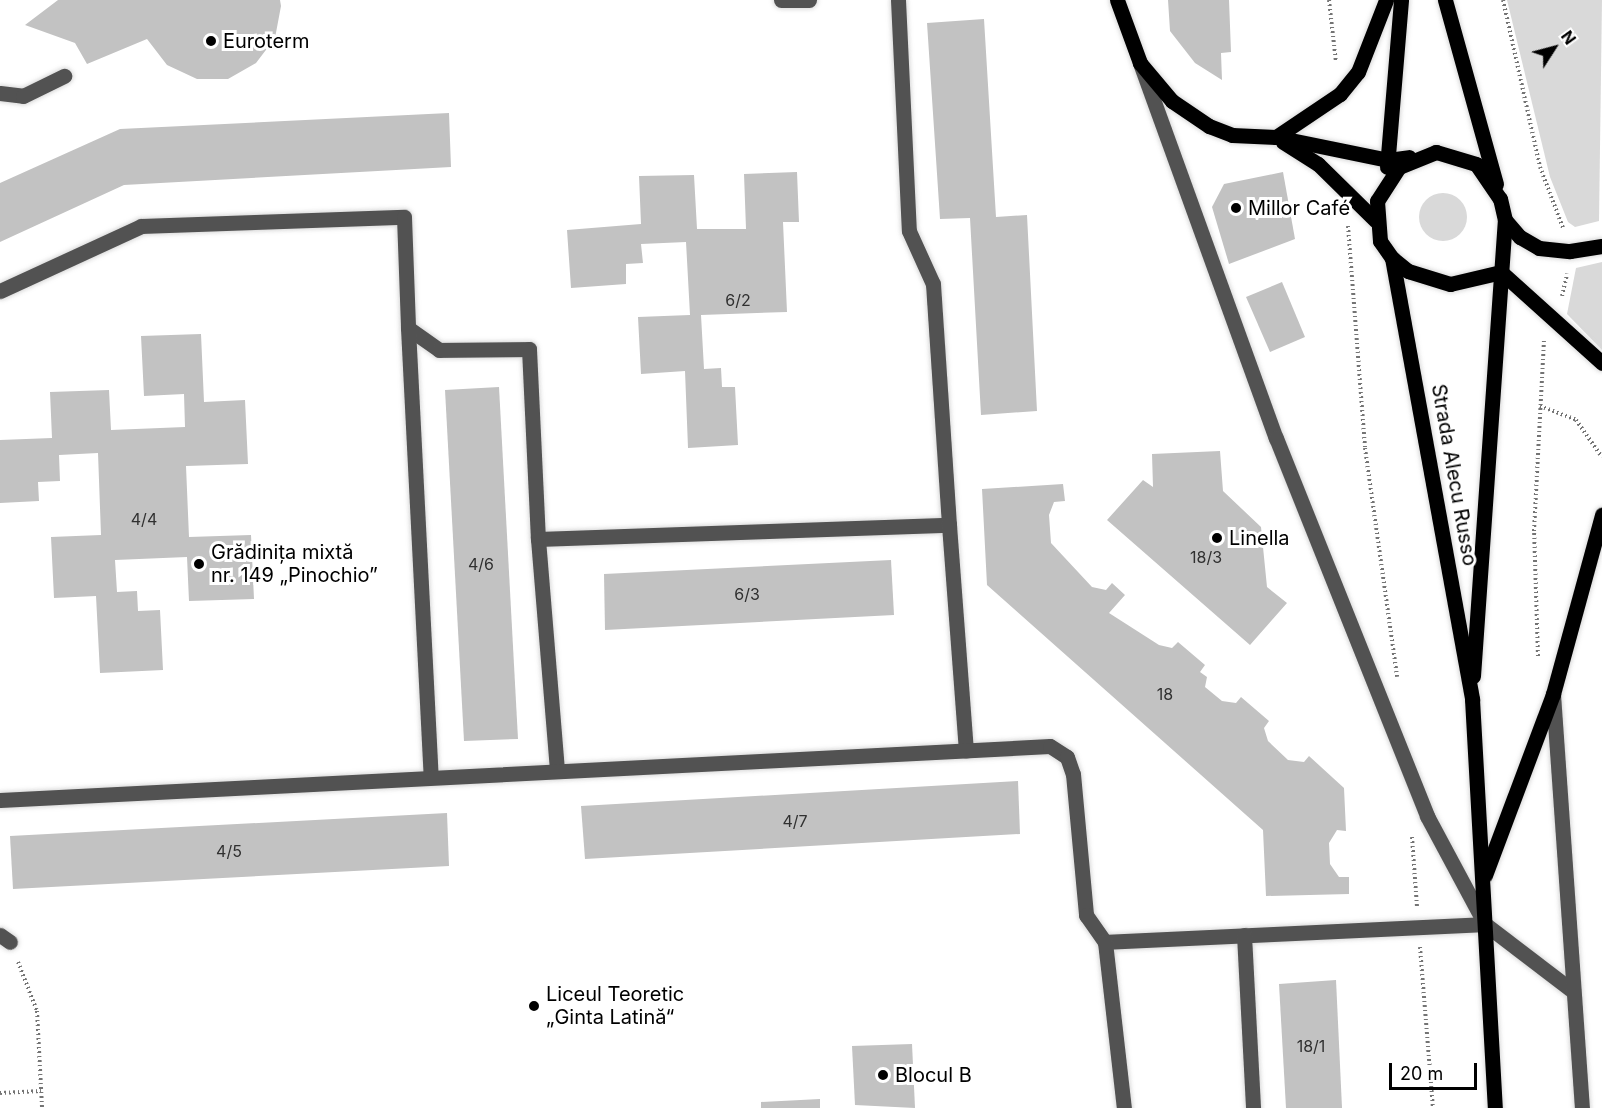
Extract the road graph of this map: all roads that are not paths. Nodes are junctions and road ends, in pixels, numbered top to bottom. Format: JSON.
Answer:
{"nodes":[{"id":1,"x":781,"y":0,"type":"edge"},
{"id":2,"x":809,"y":0,"type":"edge"},
{"id":3,"x":898,"y":0,"type":"edge"},
{"id":4,"x":1117,"y":0,"type":"edge"},
{"id":5,"x":1386,"y":0,"type":"edge"},
{"id":6,"x":1401,"y":0,"type":"edge"},
{"id":7,"x":1445,"y":0,"type":"edge"},
{"id":8,"x":1140,"y":63,"type":"junction"},
{"id":9,"x":64,"y":76,"type":"dead end"},
{"id":10,"x":0,"y":93,"type":"edge"},
{"id":11,"x":1276,"y":137,"type":"junction"},
{"id":12,"x":1416,"y":157,"type":"junction"},
{"id":13,"x":1389,"y":160,"type":"junction"},
{"id":14,"x":1385,"y":182,"type":"junction"},
{"id":15,"x":1500,"y":199,"type":"junction"},
{"id":16,"x":1504,"y":220,"type":"junction"},
{"id":17,"x":1376,"y":221,"type":"junction"},
{"id":18,"x":1602,"y":246,"type":"edge"},
{"id":19,"x":1392,"y":258,"type":"junction"},
{"id":20,"x":1501,"y":272,"type":"junction"},
{"id":21,"x":0,"y":291,"type":"edge"},
{"id":22,"x":408,"y":328,"type":"junction"},
{"id":23,"x":1600,"y":363,"type":"edge"},
{"id":24,"x":1602,"y":515,"type":"edge"},
{"id":25,"x":949,"y":525,"type":"junction"},
{"id":26,"x":538,"y":539,"type":"junction"},
{"id":27,"x":1553,"y":694,"type":"junction"},
{"id":28,"x":1472,"y":699,"type":"junction"},
{"id":29,"x":966,"y":750,"type":"junction"},
{"id":30,"x":557,"y":769,"type":"junction"},
{"id":31,"x":431,"y":775,"type":"junction"},
{"id":32,"x":0,"y":800,"type":"edge"},
{"id":33,"x":1482,"y":881,"type":"junction"},
{"id":34,"x":1485,"y":924,"type":"junction"},
{"id":35,"x":1244,"y":935,"type":"junction"},
{"id":36,"x":1105,"y":942,"type":"junction"},
{"id":37,"x":1570,"y":989,"type":"junction"},
{"id":38,"x":1124,"y":1108,"type":"edge"},
{"id":39,"x":1253,"y":1108,"type":"edge"},
{"id":40,"x":1495,"y":1108,"type":"edge"},
{"id":41,"x":1582,"y":1108,"type":"edge"}],
"edges":[{"from":1,"to":2,"type":"street"},
{"from":3,"to":25,"type":"street"},
{"from":4,"to":8,"type":"main road"},
{"from":5,"to":11,"type":"main road"},
{"from":6,"to":13,"type":"main road"},
{"from":7,"to":15,"type":"main road"},
{"from":8,"to":11,"type":"main road"},
{"from":8,"to":34,"type":"street"},
{"from":9,"to":10,"type":"street"},
{"from":11,"to":13,"type":"main road"},
{"from":11,"to":17,"type":"main road"},
{"from":12,"to":13,"type":"main road"},
{"from":12,"to":14,"type":"main road"},
{"from":12,"to":15,"type":"main road"},
{"from":13,"to":14,"type":"main road"},
{"from":14,"to":17,"type":"main road"},
{"from":15,"to":16,"type":"main road"},
{"from":16,"to":18,"type":"main road"},
{"from":16,"to":20,"type":"main road"},
{"from":17,"to":19,"type":"main road"},
{"from":19,"to":20,"type":"main road"},
{"from":19,"to":28,"type":"main road","name":"Strada Alecu Russo"},
{"from":20,"to":23,"type":"main road"},
{"from":20,"to":28,"type":"main road","name":"Strada Alecu Russo"},
{"from":21,"to":22,"type":"street"},
{"from":22,"to":26,"type":"street"},
{"from":22,"to":31,"type":"street"},
{"from":24,"to":27,"type":"main road"},
{"from":25,"to":26,"type":"street"},
{"from":25,"to":29,"type":"street"},
{"from":26,"to":30,"type":"street"},
{"from":27,"to":33,"type":"main road"},
{"from":27,"to":37,"type":"street"},
{"from":28,"to":33,"type":"main road","name":"Strada Alecu Russo"},
{"from":29,"to":30,"type":"street"},
{"from":29,"to":36,"type":"street"},
{"from":30,"to":31,"type":"street"},
{"from":31,"to":32,"type":"street"},
{"from":33,"to":34,"type":"main road","name":"Strada Alecu Russo"},
{"from":34,"to":35,"type":"street"},
{"from":34,"to":37,"type":"street"},
{"from":34,"to":40,"type":"main road","name":"Strada Alecu Russo"},
{"from":35,"to":36,"type":"street"},
{"from":35,"to":39,"type":"street"},
{"from":36,"to":38,"type":"street"},
{"from":37,"to":41,"type":"street"}]}
